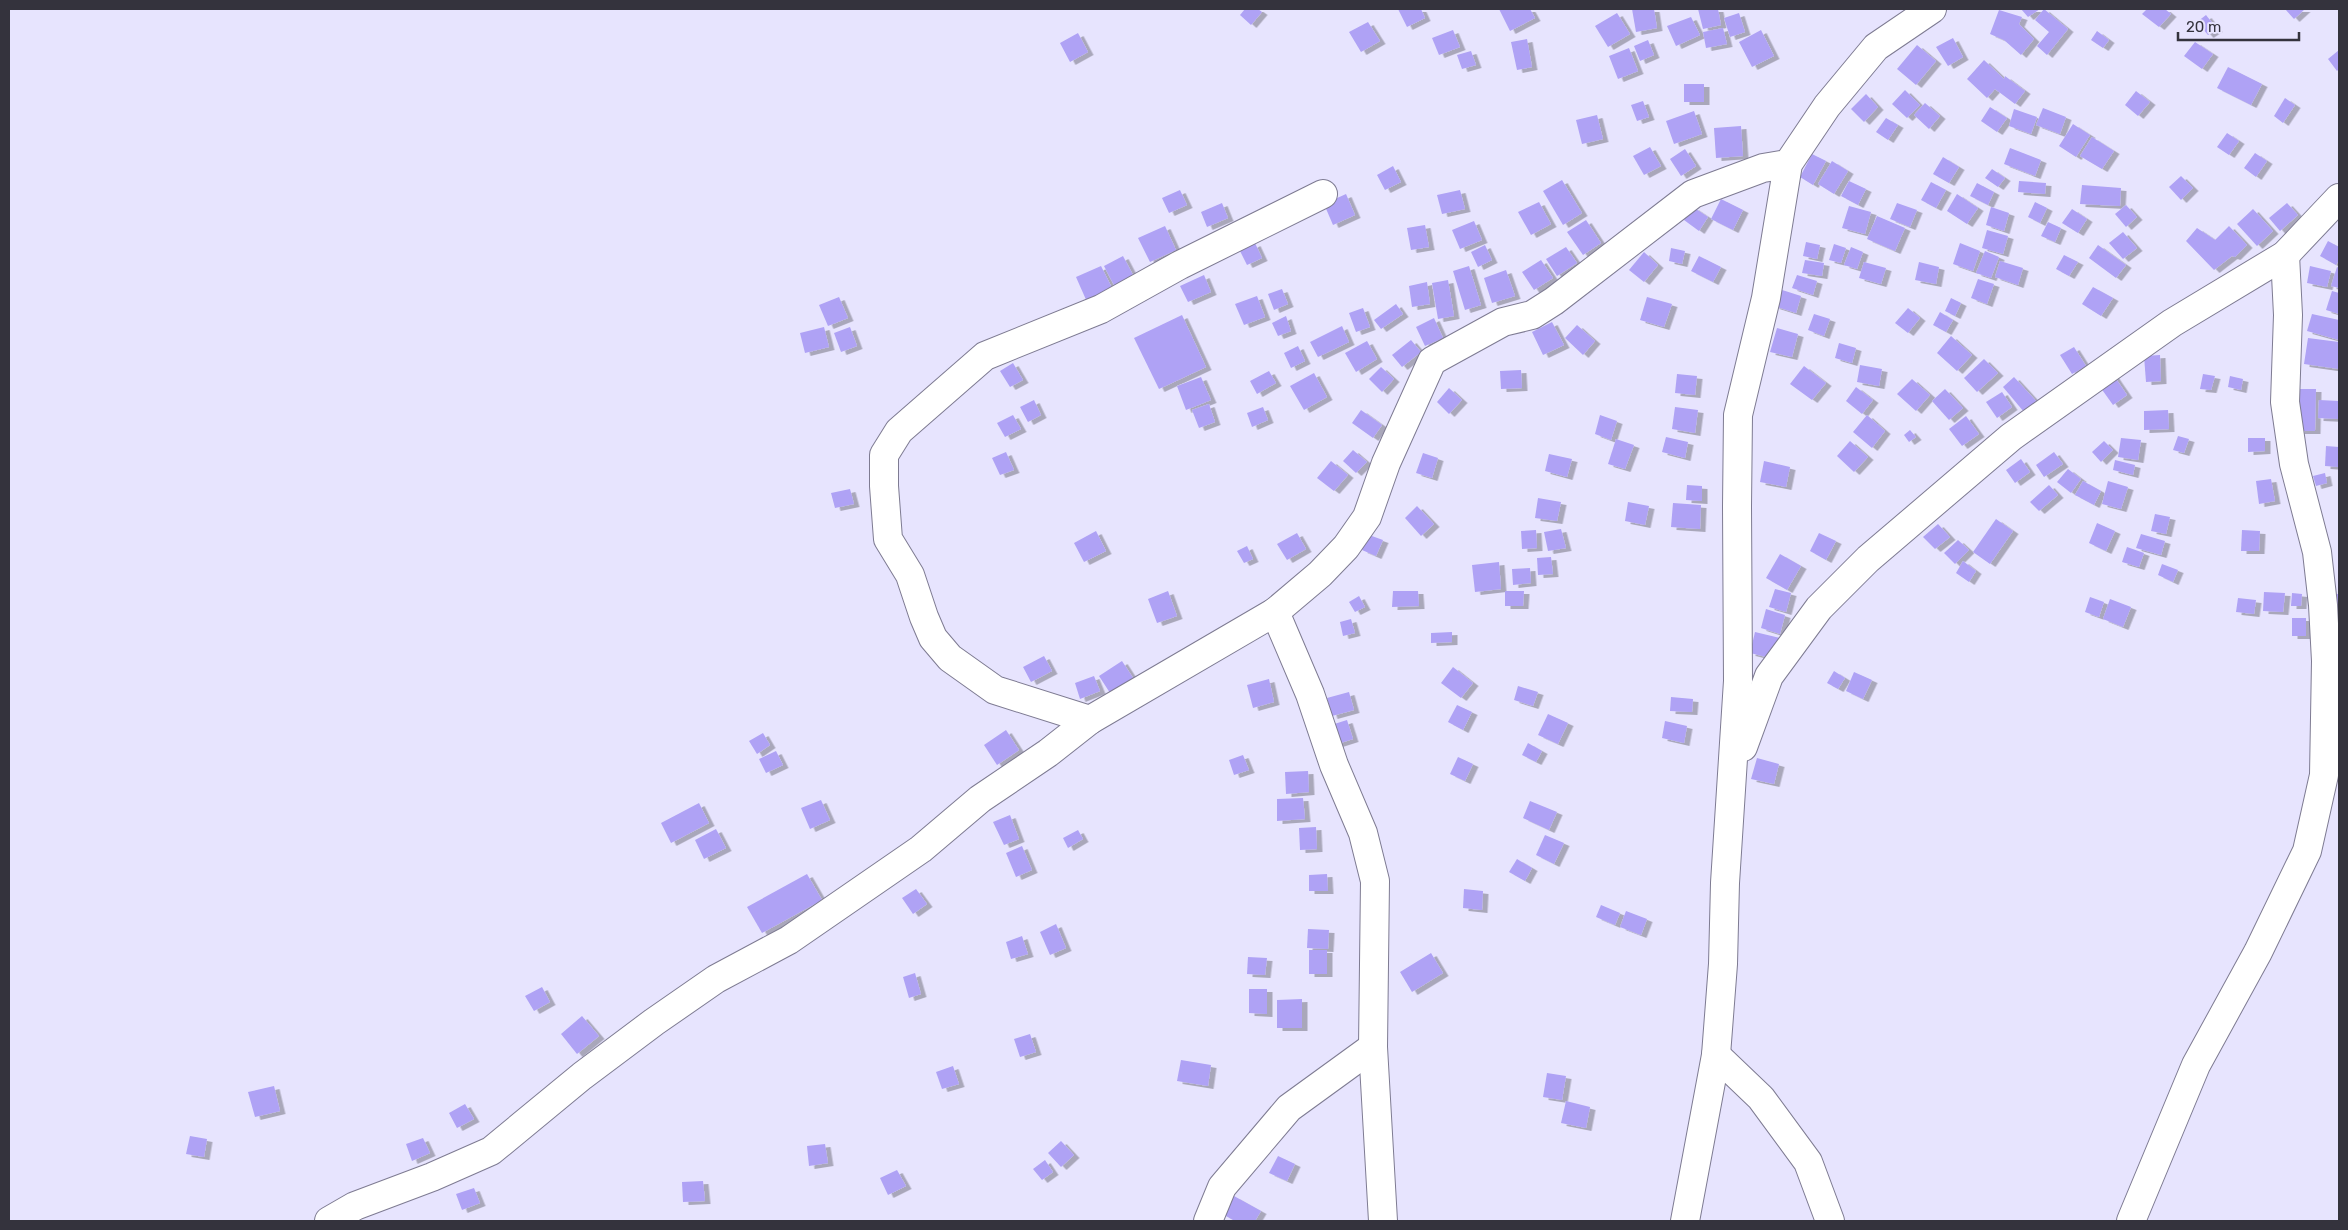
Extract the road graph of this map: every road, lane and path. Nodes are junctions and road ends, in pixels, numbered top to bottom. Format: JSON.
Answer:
{"nodes":[{"id":1,"x":1932,"y":9,"type":"edge"},
{"id":2,"x":1788,"y":164,"type":"junction"},
{"id":3,"x":1323,"y":194,"type":"dead end"},
{"id":4,"x":2339,"y":198,"type":"edge"},
{"id":5,"x":2284,"y":255,"type":"junction"},
{"id":6,"x":1275,"y":612,"type":"junction"},
{"id":7,"x":1090,"y":720,"type":"junction"},
{"id":8,"x":1733,"y":774,"type":"junction"},
{"id":9,"x":1373,"y":1047,"type":"junction"},
{"id":10,"x":1716,"y":1055,"type":"junction"},
{"id":11,"x":329,"y":1221,"type":"edge"},
{"id":12,"x":1208,"y":1221,"type":"edge"},
{"id":13,"x":1383,"y":1221,"type":"edge"},
{"id":14,"x":1685,"y":1221,"type":"edge"},
{"id":15,"x":1830,"y":1221,"type":"edge"},
{"id":16,"x":2131,"y":1221,"type":"edge"}],
"edges":[{"from":1,"to":2,"type":"street"},
{"from":2,"to":6,"type":"street"},
{"from":2,"to":8,"type":"street"},
{"from":3,"to":7,"type":"street"},
{"from":4,"to":5,"type":"street"},
{"from":5,"to":8,"type":"street"},
{"from":5,"to":16,"type":"street"},
{"from":6,"to":7,"type":"street"},
{"from":6,"to":9,"type":"street"},
{"from":7,"to":11,"type":"street"},
{"from":8,"to":10,"type":"street"},
{"from":9,"to":12,"type":"street"},
{"from":9,"to":13,"type":"street"},
{"from":10,"to":14,"type":"street"},
{"from":10,"to":15,"type":"street"}]}
